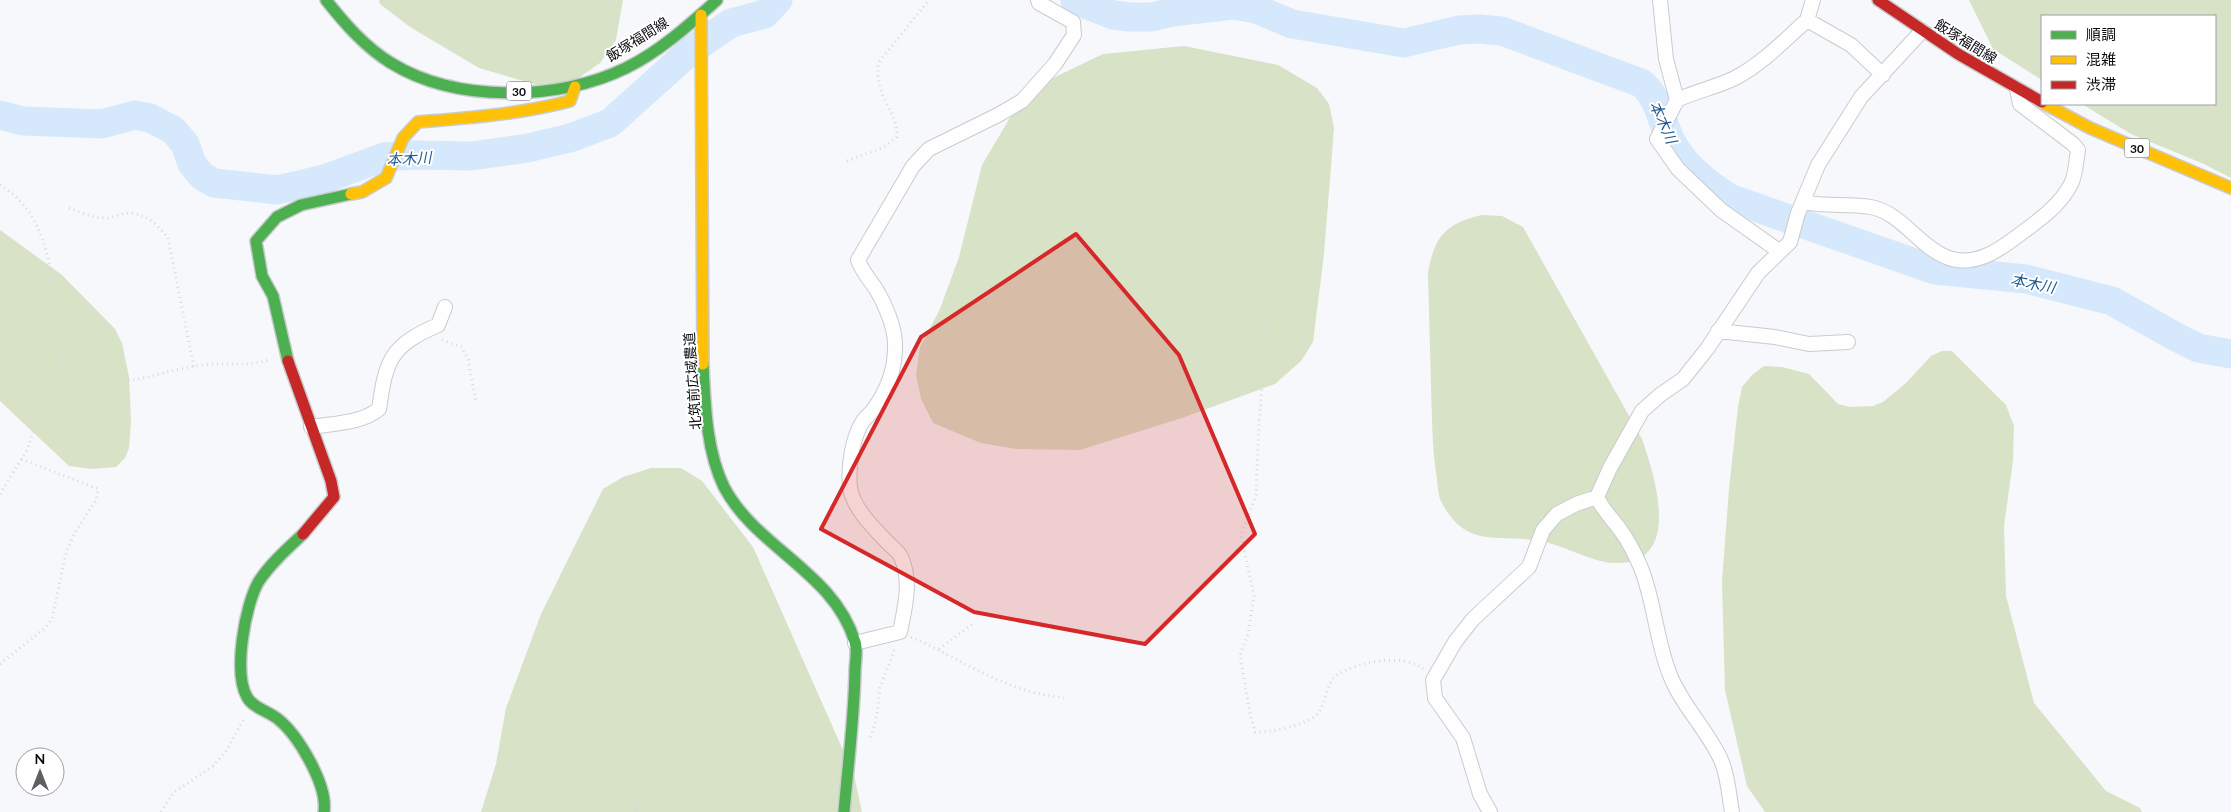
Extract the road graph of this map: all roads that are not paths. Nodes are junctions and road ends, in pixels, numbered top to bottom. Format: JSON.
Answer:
{"nodes":[{"id":1,"x":326,"y":0,"type":"edge"},
{"id":2,"x":717,"y":0,"type":"edge"},
{"id":3,"x":1038,"y":0,"type":"edge"},
{"id":4,"x":1660,"y":0,"type":"edge"},
{"id":5,"x":1813,"y":0,"type":"edge"},
{"id":6,"x":1878,"y":0,"type":"edge"},
{"id":7,"x":701,"y":15,"type":"junction"},
{"id":8,"x":1807,"y":20,"type":"junction"},
{"id":9,"x":1922,"y":31,"type":"junction"},
{"id":10,"x":1883,"y":75,"type":"junction"},
{"id":11,"x":575,"y":87,"type":"junction"},
{"id":12,"x":2017,"y":89,"type":"junction"},
{"id":13,"x":1677,"y":100,"type":"junction"},
{"id":14,"x":2041,"y":101,"type":"edge"},
{"id":15,"x":2048,"y":105,"type":"edge"},
{"id":16,"x":2231,"y":188,"type":"edge"},
{"id":17,"x":1803,"y":202,"type":"junction"},
{"id":18,"x":1779,"y":251,"type":"junction"},
{"id":19,"x":446,"y":307,"type":"dead end"},
{"id":20,"x":1718,"y":331,"type":"junction"},
{"id":21,"x":1848,"y":342,"type":"dead end"},
{"id":22,"x":311,"y":426,"type":"junction"},
{"id":23,"x":1597,"y":498,"type":"junction"},
{"id":24,"x":855,"y":643,"type":"junction"},
{"id":25,"x":324,"y":812,"type":"edge"},
{"id":26,"x":844,"y":812,"type":"edge"},
{"id":27,"x":1490,"y":812,"type":"edge"},
{"id":28,"x":1732,"y":812,"type":"edge"}],
"edges":[{"from":1,"to":11,"type":"street","name":"飯塚福間線","number":"30"},
{"from":2,"to":7,"type":"street","name":"飯塚福間線","number":"30"},
{"from":3,"to":24,"type":"street"},
{"from":4,"to":13,"type":"street"},
{"from":5,"to":8,"type":"street"},
{"from":6,"to":9,"type":"street","name":"飯塚福間線","number":"30"},
{"from":7,"to":11,"type":"street","name":"飯塚福間線","number":"30"},
{"from":7,"to":24,"type":"street","name":"北筑前広域農道"},
{"from":8,"to":10,"type":"street"},
{"from":8,"to":13,"type":"street"},
{"from":9,"to":10,"type":"street"},
{"from":9,"to":12,"type":"street","name":"飯塚福間線","number":"30"},
{"from":10,"to":17,"type":"street"},
{"from":11,"to":22,"type":"street"},
{"from":12,"to":14,"type":"street","name":"飯塚福間線","number":"30"},
{"from":12,"to":17,"type":"street"},
{"from":13,"to":18,"type":"street"},
{"from":15,"to":16,"type":"street","name":"飯塚福間線","number":"30"},
{"from":17,"to":18,"type":"street"},
{"from":18,"to":20,"type":"street"},
{"from":19,"to":22,"type":"street"},
{"from":20,"to":21,"type":"street"},
{"from":20,"to":23,"type":"street"},
{"from":22,"to":25,"type":"street"},
{"from":23,"to":27,"type":"street"},
{"from":23,"to":28,"type":"street"},
{"from":24,"to":26,"type":"street","name":"北筑前広域農道"}]}
